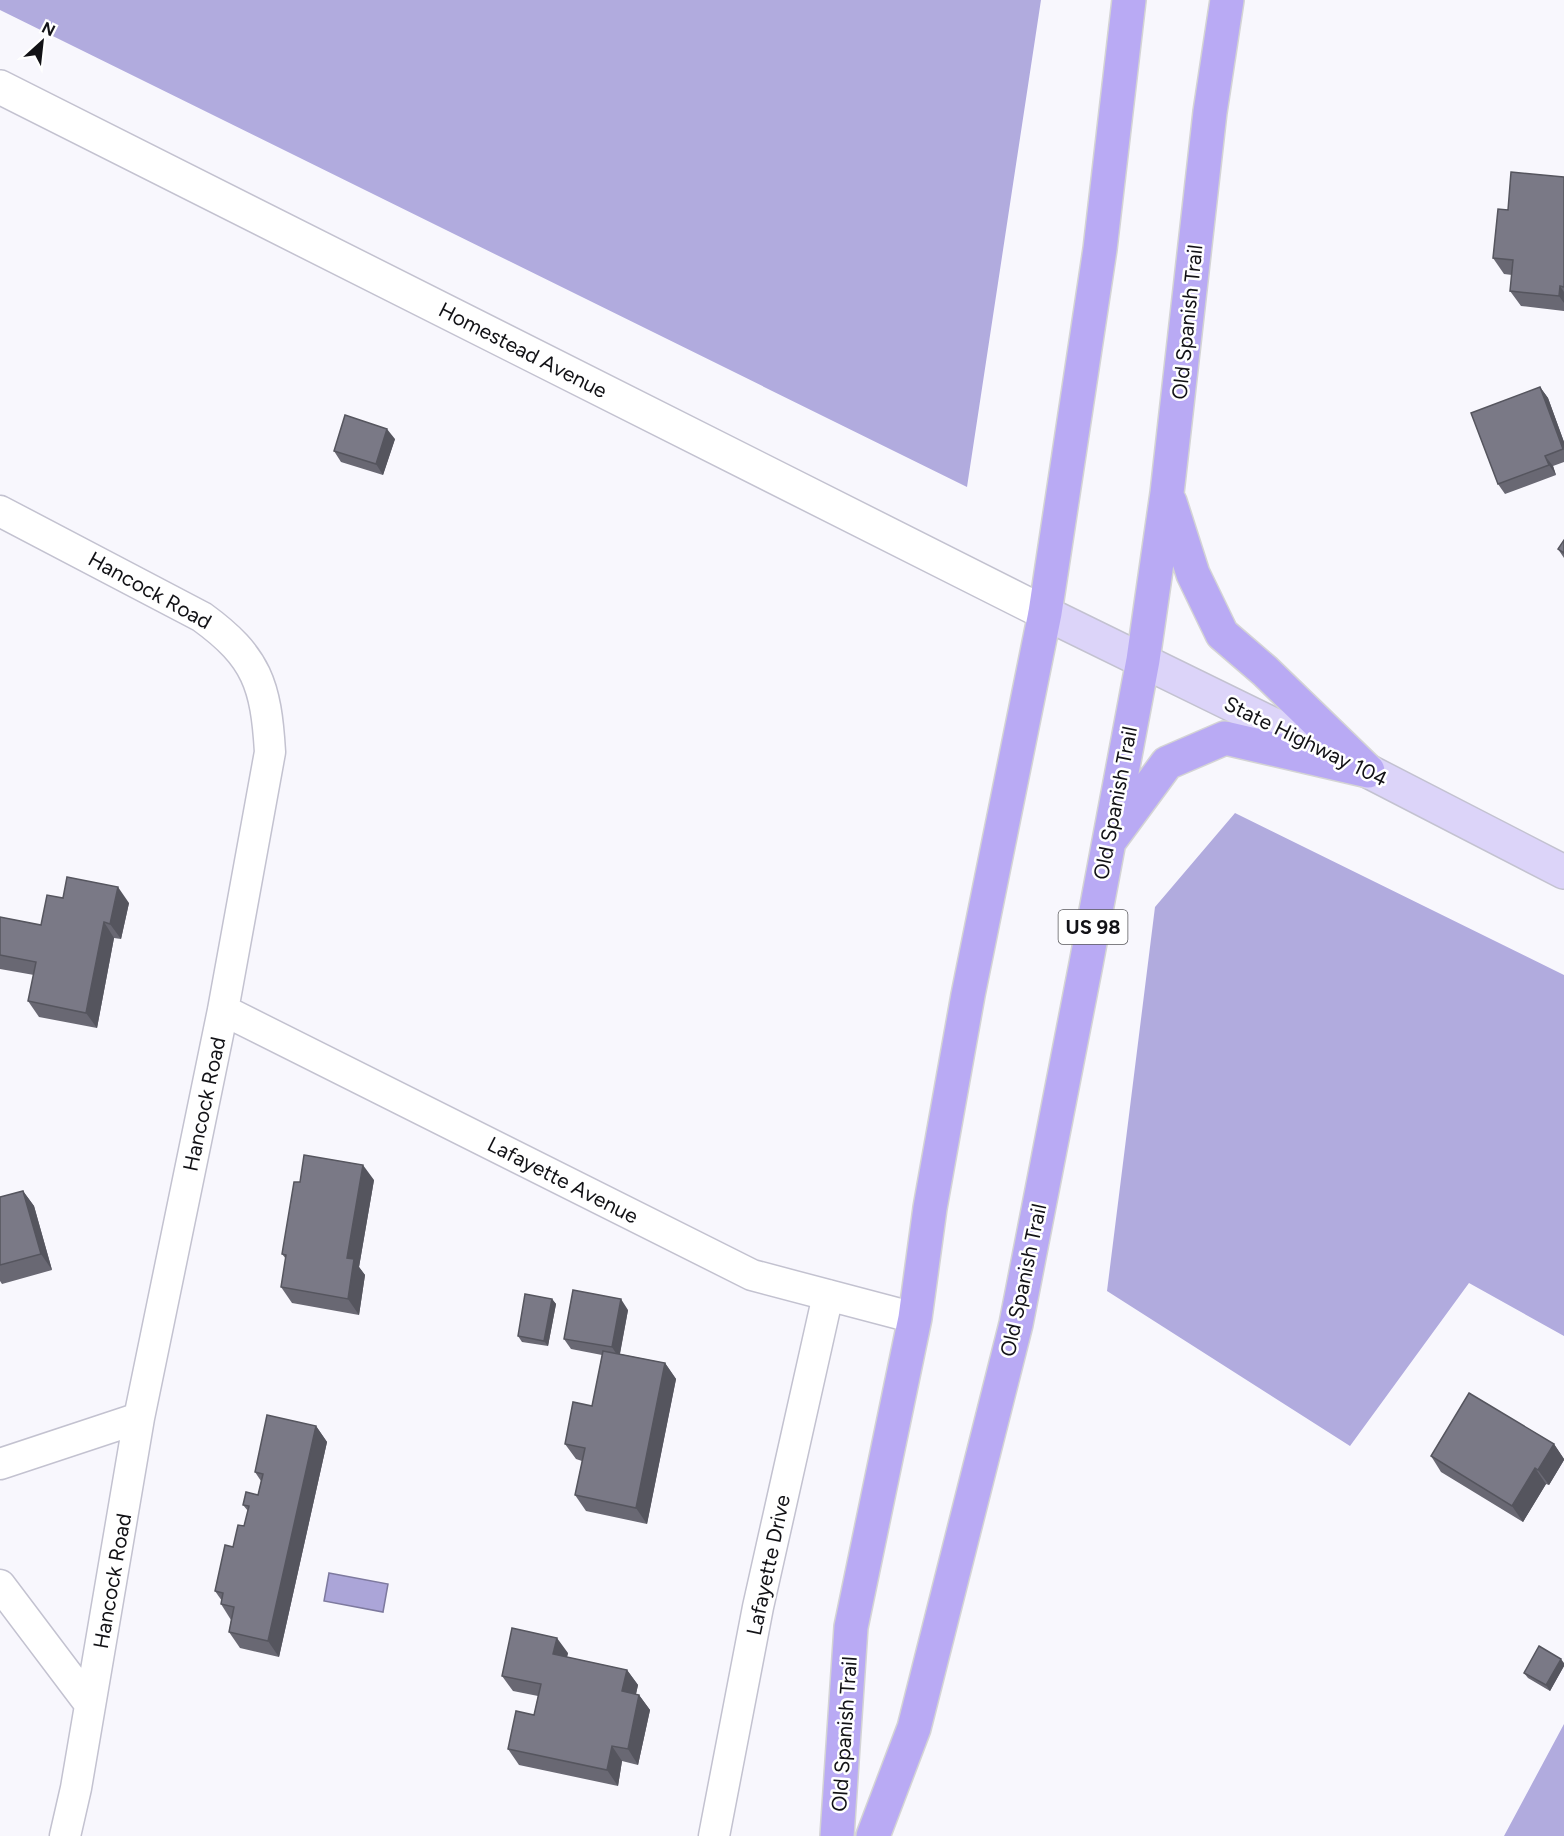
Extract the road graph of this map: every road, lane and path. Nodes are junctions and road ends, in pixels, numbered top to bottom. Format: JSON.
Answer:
{"nodes":[{"id":1,"x":1129,"y":0,"type":"edge"},
{"id":2,"x":1227,"y":0,"type":"edge"},
{"id":3,"x":0,"y":87,"type":"edge"},
{"id":4,"x":1167,"y":493,"type":"junction"},
{"id":5,"x":0,"y":511,"type":"edge"},
{"id":6,"x":1045,"y":613,"type":"junction"},
{"id":7,"x":1143,"y":660,"type":"junction"},
{"id":8,"x":1368,"y":771,"type":"junction"},
{"id":9,"x":1107,"y":843,"type":"junction"},
{"id":10,"x":1564,"y":872,"type":"edge"},
{"id":11,"x":223,"y":1010,"type":"junction"},
{"id":12,"x":828,"y":1295,"type":"junction"},
{"id":13,"x":915,"y":1318,"type":"junction"},
{"id":14,"x":139,"y":1418,"type":"junction"},
{"id":15,"x":0,"y":1464,"type":"edge"},
{"id":16,"x":0,"y":1585,"type":"edge"},
{"id":17,"x":89,"y":1703,"type":"junction"},
{"id":18,"x":65,"y":1836,"type":"edge"},
{"id":19,"x":714,"y":1836,"type":"edge"},
{"id":20,"x":837,"y":1836,"type":"edge"},
{"id":21,"x":873,"y":1836,"type":"edge"}],
"edges":[{"from":1,"to":6,"type":"main road","name":"Old Spanish Trail"},
{"from":2,"to":4,"type":"main road","name":"Old Spanish Trail","number":"US 98"},
{"from":3,"to":6,"type":"street","name":"Homestead Avenue"},
{"from":4,"to":7,"type":"main road","name":"Old Spanish Trail","number":"US 98"},
{"from":4,"to":8,"type":"main road"},
{"from":5,"to":11,"type":"street","name":"Hancock Road"},
{"from":6,"to":7,"type":"main road","name":"State Highway 104"},
{"from":6,"to":13,"type":"main road","name":"Old Spanish Trail"},
{"from":7,"to":8,"type":"main road","name":"State Highway 104"},
{"from":7,"to":9,"type":"main road","name":"Old Spanish Trail","number":"US 98"},
{"from":8,"to":9,"type":"main road"},
{"from":8,"to":10,"type":"main road","name":"State Highway 104"},
{"from":9,"to":21,"type":"main road","name":"Old Spanish Trail","number":"US 98"},
{"from":11,"to":12,"type":"street","name":"Lafayette Avenue"},
{"from":11,"to":14,"type":"street","name":"Hancock Road"},
{"from":12,"to":13,"type":"street","name":"Lafayette Avenue"},
{"from":12,"to":19,"type":"street","name":"Lafayette Drive"},
{"from":13,"to":20,"type":"main road","name":"Old Spanish Trail"},
{"from":14,"to":15,"type":"street"},
{"from":14,"to":17,"type":"street","name":"Hancock Road"},
{"from":16,"to":17,"type":"street"},
{"from":17,"to":18,"type":"street","name":"Hancock Road"}]}
